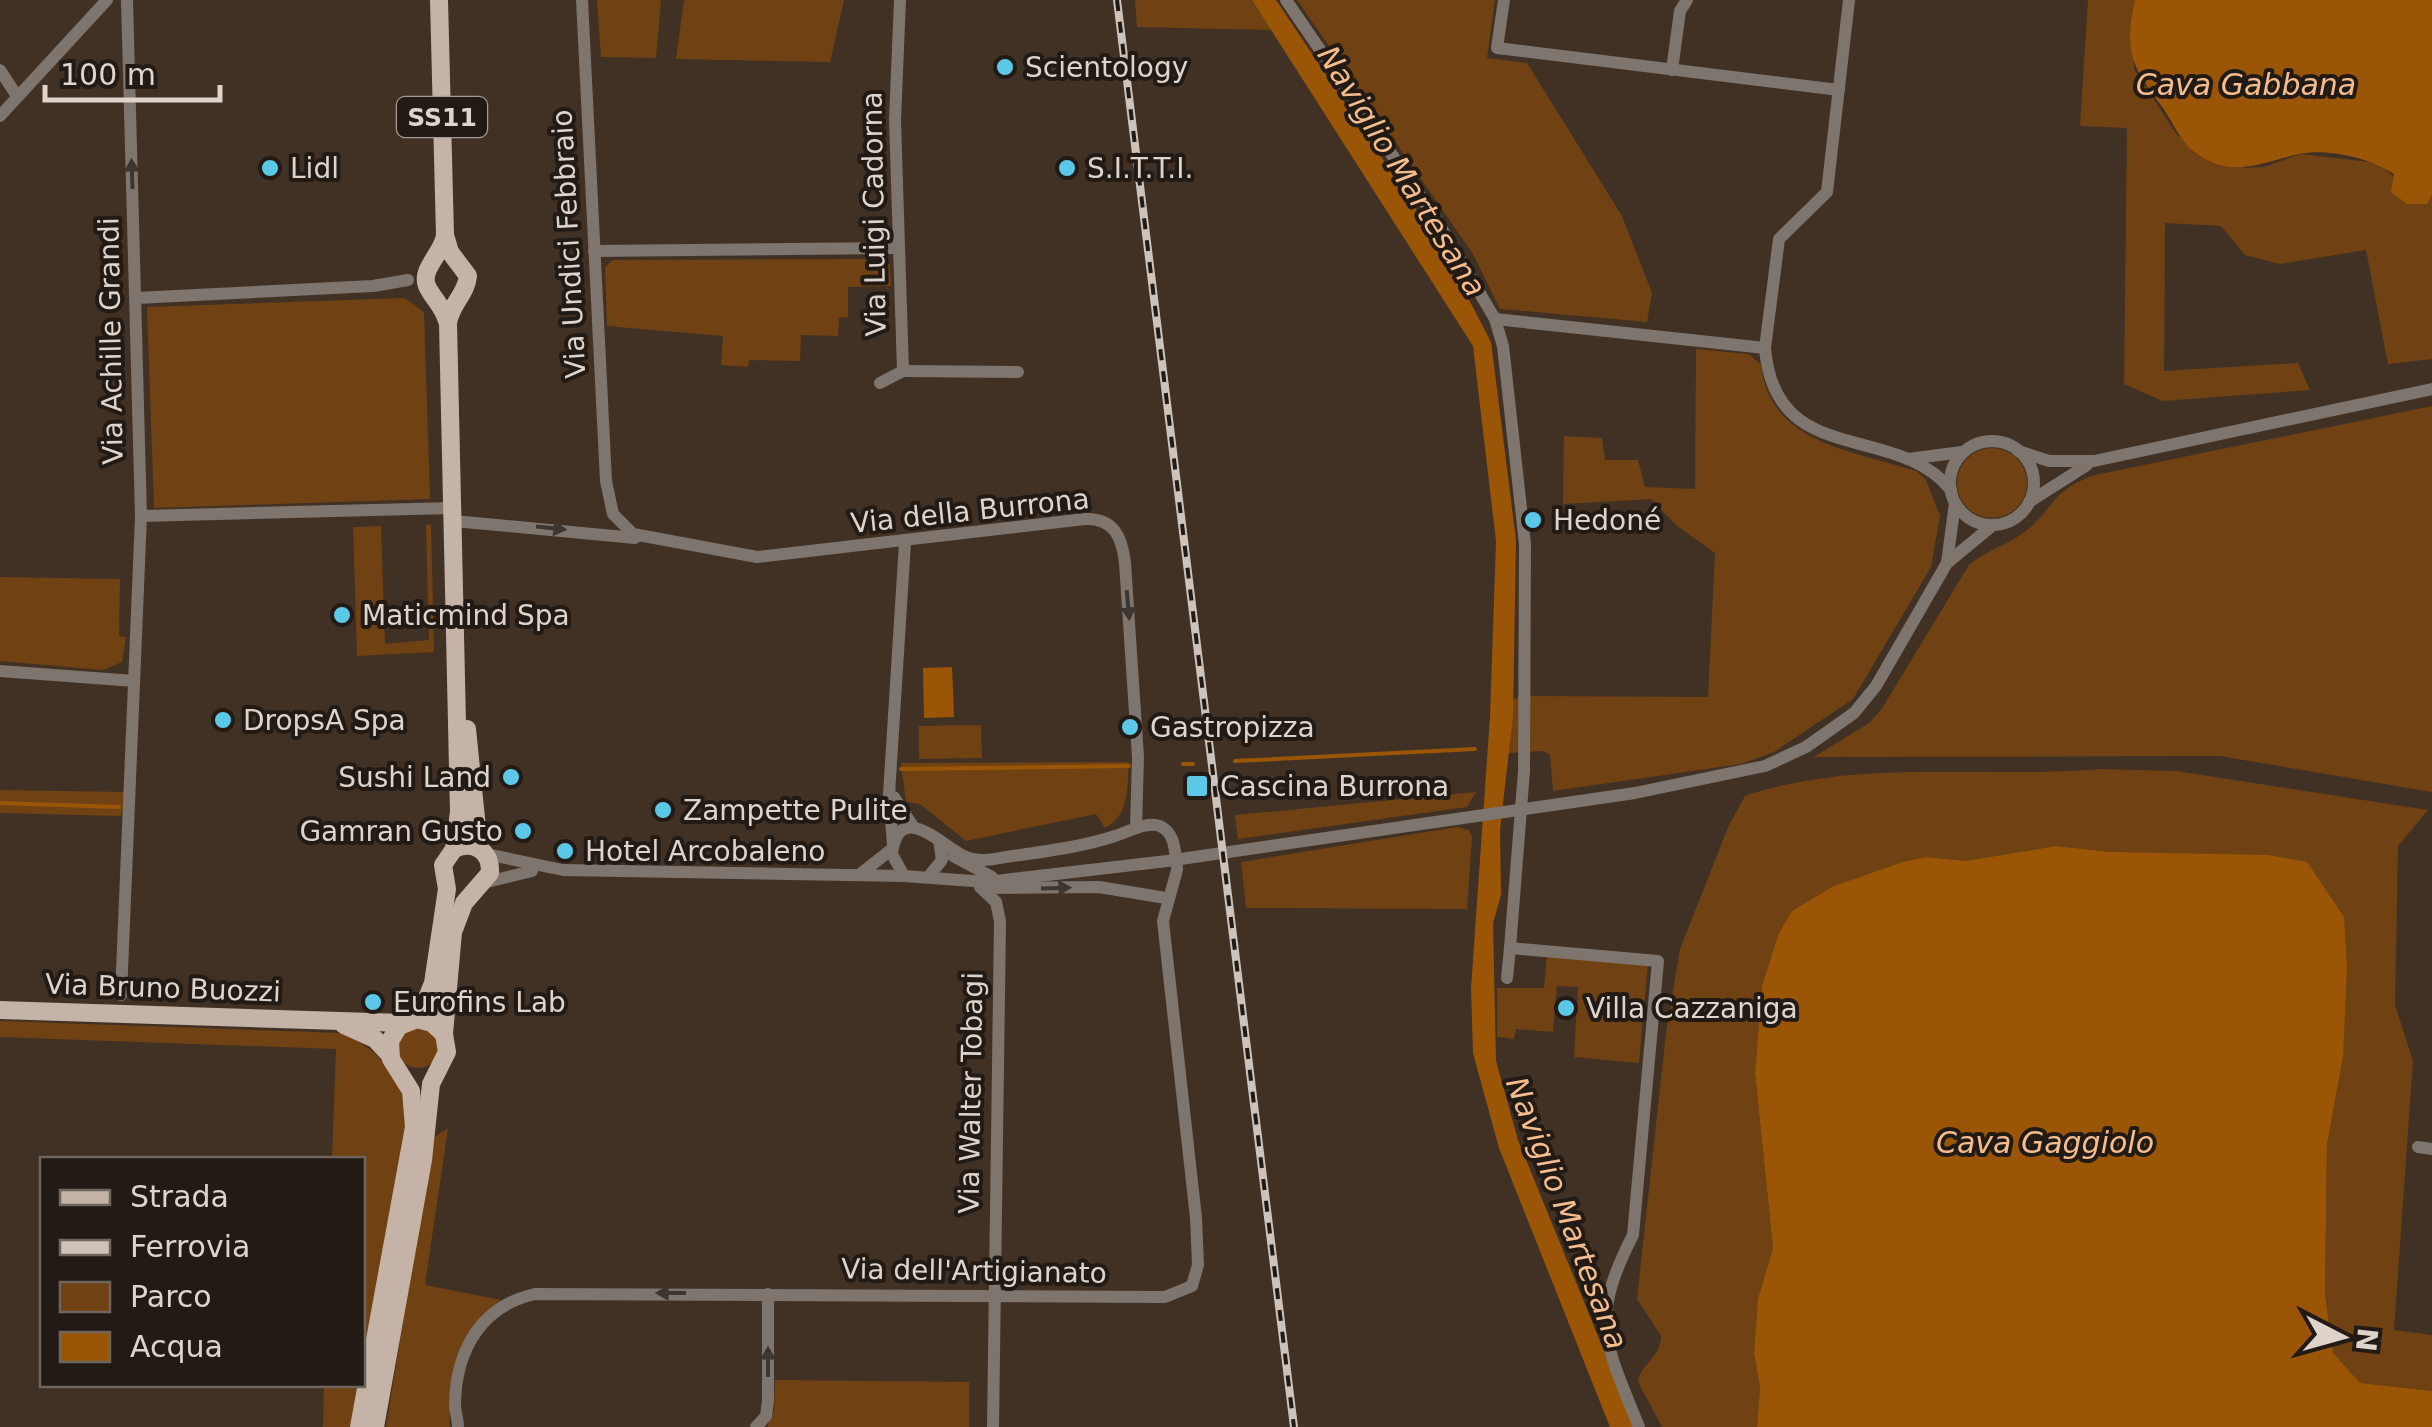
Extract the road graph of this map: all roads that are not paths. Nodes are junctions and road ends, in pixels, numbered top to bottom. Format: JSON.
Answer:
{"nodes":[{"id":1,"x":107,"y":0,"type":"edge"},
{"id":2,"x":127,"y":0,"type":"edge"},
{"id":3,"x":439,"y":0,"type":"edge"},
{"id":4,"x":582,"y":0,"type":"edge"},
{"id":5,"x":900,"y":0,"type":"edge"},
{"id":6,"x":1286,"y":0,"type":"edge"},
{"id":7,"x":1504,"y":0,"type":"edge"},
{"id":8,"x":1687,"y":0,"type":"edge"},
{"id":9,"x":1849,"y":0,"type":"edge"},
{"id":10,"x":0,"y":70,"type":"edge"},
{"id":11,"x":1672,"y":70,"type":"junction"},
{"id":12,"x":1839,"y":90,"type":"junction"},
{"id":13,"x":17,"y":96,"type":"junction"},
{"id":14,"x":0,"y":116,"type":"edge"},
{"id":15,"x":899,"y":248,"type":"junction"},
{"id":16,"x":594,"y":250,"type":"junction"},
{"id":17,"x":435,"y":279,"type":"junction"},
{"id":18,"x":136,"y":298,"type":"junction"},
{"id":19,"x":1494,"y":319,"type":"junction"},
{"id":20,"x":1765,"y":348,"type":"junction"},
{"id":21,"x":902,"y":371,"type":"junction"},
{"id":22,"x":1018,"y":372,"type":"dead end"},
{"id":23,"x":880,"y":384,"type":"dead end"},
{"id":24,"x":2432,"y":390,"type":"edge"},
{"id":25,"x":2018,"y":450,"type":"junction"},
{"id":26,"x":1965,"y":452,"type":"junction"},
{"id":27,"x":1903,"y":458,"type":"junction"},
{"id":28,"x":2094,"y":462,"type":"junction"},
{"id":29,"x":1953,"y":497,"type":"junction"},
{"id":30,"x":2029,"y":503,"type":"junction"},
{"id":31,"x":610,"y":508,"type":"junction"},
{"id":32,"x":453,"y":514,"type":"junction"},
{"id":33,"x":141,"y":516,"type":"junction"},
{"id":34,"x":1993,"y":525,"type":"junction"},
{"id":35,"x":590,"y":532,"type":"junction"},
{"id":36,"x":648,"y":540,"type":"junction"},
{"id":37,"x":905,"y":543,"type":"junction"},
{"id":38,"x":1947,"y":563,"type":"junction"},
{"id":39,"x":458,"y":655,"type":"junction"},
{"id":40,"x":0,"y":671,"type":"edge"},
{"id":41,"x":134,"y":681,"type":"junction"},
{"id":42,"x":890,"y":780,"type":"junction"},
{"id":43,"x":914,"y":828,"type":"junction"},
{"id":44,"x":1136,"y":828,"type":"junction"},
{"id":45,"x":940,"y":844,"type":"junction"},
{"id":46,"x":892,"y":847,"type":"junction"},
{"id":47,"x":454,"y":848,"type":"junction"},
{"id":48,"x":482,"y":851,"type":"junction"},
{"id":49,"x":548,"y":869,"type":"junction"},
{"id":50,"x":856,"y":876,"type":"junction"},
{"id":51,"x":904,"y":876,"type":"junction"},
{"id":52,"x":929,"y":876,"type":"junction"},
{"id":53,"x":1004,"y":878,"type":"junction"},
{"id":54,"x":960,"y":879,"type":"junction"},
{"id":55,"x":447,"y":881,"type":"junction"},
{"id":56,"x":480,"y":887,"type":"junction"},
{"id":57,"x":980,"y":887,"type":"junction"},
{"id":58,"x":1166,"y":898,"type":"junction"},
{"id":59,"x":1510,"y":948,"type":"junction"},
{"id":60,"x":1508,"y":978,"type":"dead end"},
{"id":61,"x":121,"y":995,"type":"dead end"},
{"id":62,"x":0,"y":1010,"type":"edge"},
{"id":63,"x":324,"y":1020,"type":"junction"},
{"id":64,"x":407,"y":1021,"type":"junction"},
{"id":65,"x":444,"y":1034,"type":"junction"},
{"id":66,"x":390,"y":1054,"type":"junction"},
{"id":67,"x":436,"y":1070,"type":"junction"},
{"id":68,"x":403,"y":1073,"type":"junction"},
{"id":69,"x":768,"y":1294,"type":"junction"},
{"id":70,"x":992,"y":1298,"type":"junction"},
{"id":71,"x":462,"y":1424,"type":"edge"},
{"id":72,"x":358,"y":1427,"type":"edge"},
{"id":73,"x":376,"y":1427,"type":"edge"},
{"id":74,"x":756,"y":1427,"type":"edge"},
{"id":75,"x":993,"y":1427,"type":"edge"},
{"id":76,"x":1639,"y":1427,"type":"edge"}],
"edges":[{"from":1,"to":13,"type":"street"},
{"from":18,"to":2,"type":"street","name":"Via Achille Grandi","one_way":true},
{"from":3,"to":17,"type":"main road","number":"SS11"},
{"from":4,"to":16,"type":"street","name":"Via Undici Febbraio"},
{"from":5,"to":15,"type":"street","name":"Via Luigi Cadorna"},
{"from":6,"to":19,"type":"street"},
{"from":7,"to":11,"type":"street"},
{"from":8,"to":11,"type":"street"},
{"from":9,"to":12,"type":"street"},
{"from":10,"to":13,"type":"street"},
{"from":11,"to":12,"type":"street"},
{"from":12,"to":20,"type":"street"},
{"from":13,"to":14,"type":"street"},
{"from":15,"to":16,"type":"street"},
{"from":15,"to":21,"type":"street","name":"Via Luigi Cadorna"},
{"from":16,"to":31,"type":"street","name":"Via Undici Febbraio"},
{"from":17,"to":18,"type":"street"},
{"from":17,"to":32,"type":"main road","number":"SS11"},
{"from":18,"to":33,"type":"street","name":"Via Achille Grandi"},
{"from":19,"to":20,"type":"street"},
{"from":19,"to":59,"type":"street"},
{"from":20,"to":27,"type":"street"},
{"from":21,"to":22,"type":"street","name":"Via Luigi Cadorna"},
{"from":21,"to":23,"type":"street"},
{"from":24,"to":28,"type":"street"},
{"from":25,"to":26,"type":"street"},
{"from":25,"to":28,"type":"street"},
{"from":25,"to":30,"type":"street"},
{"from":26,"to":27,"type":"street"},
{"from":26,"to":29,"type":"street"},
{"from":27,"to":29,"type":"street"},
{"from":28,"to":30,"type":"street"},
{"from":29,"to":34,"type":"street"},
{"from":29,"to":38,"type":"street"},
{"from":30,"to":34,"type":"street"},
{"from":31,"to":35,"type":"street"},
{"from":31,"to":36,"type":"street"},
{"from":32,"to":33,"type":"street","name":"Via della Burrona"},
{"from":32,"to":35,"type":"street","name":"Via della Burrona","one_way":true},
{"from":32,"to":39,"type":"main road","number":"SS11"},
{"from":33,"to":41,"type":"street","name":"Via Achille Grandi"},
{"from":34,"to":38,"type":"street"},
{"from":35,"to":36,"type":"street","name":"Via della Burrona"},
{"from":36,"to":37,"type":"street","name":"Via della Burrona"},
{"from":37,"to":42,"type":"street"},
{"from":37,"to":44,"type":"street","name":"Via della Burrona","one_way":true},
{"from":38,"to":53,"type":"street"},
{"from":39,"to":47,"type":"main road","number":"SS11"},
{"from":39,"to":48,"type":"main road","number":"SS11"},
{"from":40,"to":41,"type":"street"},
{"from":41,"to":61,"type":"street","name":"Via Achille Grandi"},
{"from":42,"to":43,"type":"street"},
{"from":42,"to":46,"type":"street"},
{"from":43,"to":45,"type":"street"},
{"from":43,"to":46,"type":"street"},
{"from":44,"to":45,"type":"street"},
{"from":44,"to":58,"type":"street","name":"Via dell'Artigianato"},
{"from":45,"to":52,"type":"street"},
{"from":45,"to":53,"type":"street"},
{"from":46,"to":50,"type":"street"},
{"from":46,"to":51,"type":"street"},
{"from":47,"to":48,"type":"main road"},
{"from":47,"to":55,"type":"main road","number":"SS11"},
{"from":48,"to":49,"type":"street"},
{"from":48,"to":56,"type":"main road","number":"SS11"},
{"from":49,"to":50,"type":"street"},
{"from":49,"to":56,"type":"street"},
{"from":50,"to":51,"type":"street"},
{"from":51,"to":52,"type":"street"},
{"from":52,"to":54,"type":"street"},
{"from":53,"to":54,"type":"street"},
{"from":54,"to":57,"type":"street"},
{"from":55,"to":56,"type":"main road"},
{"from":55,"to":64,"type":"main road","number":"SS11"},
{"from":56,"to":65,"type":"main road","number":"SS11"},
{"from":57,"to":58,"type":"street","one_way":true},
{"from":57,"to":70,"type":"street","name":"Via Walter Tobagi"},
{"from":58,"to":70,"type":"street","name":"Via dell'Artigianato"},
{"from":59,"to":60,"type":"street"},
{"from":59,"to":76,"type":"street"},
{"from":62,"to":63,"type":"main road","name":"Via Bruno Buozzi"},
{"from":63,"to":64,"type":"main road","name":"Via Bruno Buozzi"},
{"from":63,"to":66,"type":"main road","name":"Via Bruno Buozzi"},
{"from":64,"to":65,"type":"main road"},
{"from":64,"to":66,"type":"main road","number":"SS11"},
{"from":65,"to":67,"type":"main road","number":"SS11"},
{"from":66,"to":68,"type":"main road"},
{"from":67,"to":68,"type":"main road"},
{"from":67,"to":73,"type":"main road","number":"SS11"},
{"from":68,"to":72,"type":"main road"},
{"from":69,"to":70,"type":"street","name":"Via dell'Artigianato"},
{"from":69,"to":71,"type":"street","name":"Via dell'Artigianato","one_way":true},
{"from":74,"to":69,"type":"street","one_way":true},
{"from":70,"to":75,"type":"street","name":"Via Walter Tobagi"}]}
